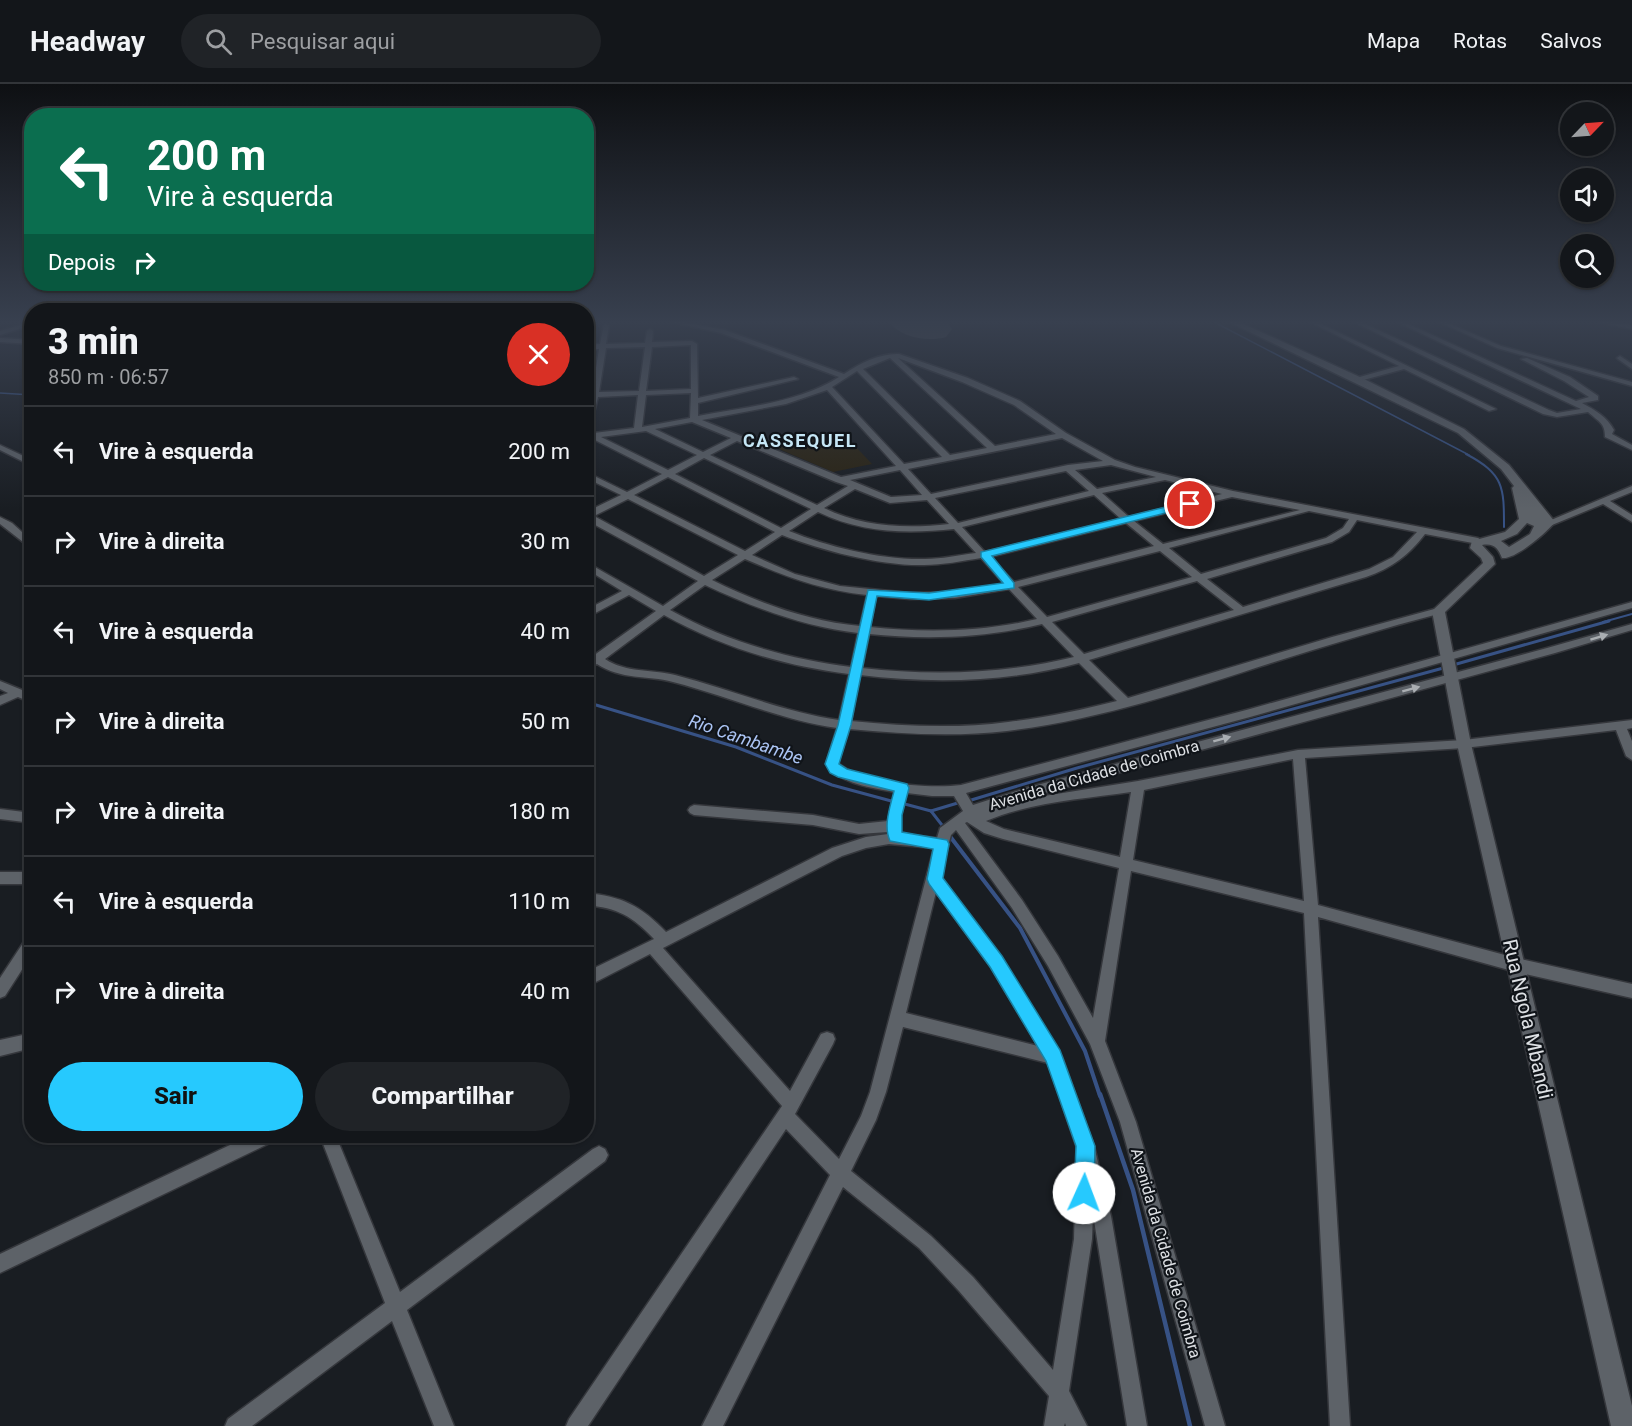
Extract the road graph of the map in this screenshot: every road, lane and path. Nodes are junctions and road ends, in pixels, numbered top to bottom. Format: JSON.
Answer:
{"nodes":[{"id":1,"x":644,"y":385,"type":"edge"},
{"id":2,"x":695,"y":385,"type":"edge"},
{"id":3,"x":769,"y":385,"type":"edge"},
{"id":4,"x":831,"y":385,"type":"edge"},
{"id":5,"x":874,"y":385,"type":"edge"},
{"id":6,"x":923,"y":385,"type":"edge"},
{"id":7,"x":977,"y":385,"type":"edge"},
{"id":8,"x":1368,"y":385,"type":"edge"},
{"id":9,"x":1441,"y":385,"type":"edge"},
{"id":10,"x":1489,"y":385,"type":"edge"},
{"id":11,"x":1535,"y":385,"type":"edge"},
{"id":12,"x":1575,"y":385,"type":"edge"},
{"id":13,"x":828,"y":387,"type":"junction"},
{"id":14,"x":695,"y":391,"type":"junction"},
{"id":15,"x":643,"y":392,"type":"junction"},
{"id":16,"x":594,"y":395,"type":"edge"},
{"id":17,"x":695,"y":401,"type":"junction"},
{"id":18,"x":1574,"y":403,"type":"junction"},
{"id":19,"x":1492,"y":409,"type":"dead end"},
{"id":20,"x":1590,"y":410,"type":"junction"},
{"id":21,"x":694,"y":420,"type":"junction"},
{"id":22,"x":642,"y":429,"type":"junction"},
{"id":23,"x":594,"y":433,"type":"edge"},
{"id":24,"x":1063,"y":435,"type":"junction"},
{"id":25,"x":594,"y":437,"type":"edge"},
{"id":26,"x":738,"y":437,"type":"junction"},
{"id":27,"x":0,"y":447,"type":"edge"},
{"id":28,"x":1632,"y":448,"type":"edge"},
{"id":29,"x":993,"y":449,"type":"junction"},
{"id":30,"x":703,"y":456,"type":"junction"},
{"id":31,"x":948,"y":459,"type":"junction"},
{"id":32,"x":24,"y":460,"type":"edge"},
{"id":33,"x":1112,"y":462,"type":"junction"},
{"id":34,"x":903,"y":467,"type":"junction"},
{"id":35,"x":1505,"y":467,"type":"junction"},
{"id":36,"x":1068,"y":468,"type":"junction"},
{"id":37,"x":666,"y":474,"type":"junction"},
{"id":38,"x":594,"y":478,"type":"edge"},
{"id":39,"x":1165,"y":478,"type":"junction"},
{"id":40,"x":838,"y":480,"type":"junction"},
{"id":41,"x":853,"y":486,"type":"junction"},
{"id":42,"x":1632,"y":489,"type":"edge"},
{"id":43,"x":1096,"y":492,"type":"junction"},
{"id":44,"x":1233,"y":494,"type":"junction"},
{"id":45,"x":627,"y":495,"type":"junction"},
{"id":46,"x":929,"y":497,"type":"junction"},
{"id":47,"x":1604,"y":501,"type":"junction"},
{"id":48,"x":817,"y":509,"type":"junction"},
{"id":49,"x":1309,"y":510,"type":"junction"},
{"id":50,"x":594,"y":512,"type":"edge"},
{"id":51,"x":1523,"y":517,"type":"junction"},
{"id":52,"x":1354,"y":518,"type":"junction"},
{"id":53,"x":1545,"y":518,"type":"junction"},
{"id":54,"x":1126,"y":519,"type":"junction"},
{"id":55,"x":1632,"y":519,"type":"edge"},
{"id":56,"x":0,"y":520,"type":"edge"},
{"id":57,"x":594,"y":520,"type":"edge"},
{"id":58,"x":957,"y":526,"type":"junction"},
{"id":59,"x":783,"y":532,"type":"junction"},
{"id":60,"x":1426,"y":532,"type":"junction"},
{"id":61,"x":1535,"y":536,"type":"junction"},
{"id":62,"x":24,"y":539,"type":"edge"},
{"id":63,"x":1480,"y":546,"type":"junction"},
{"id":64,"x":1163,"y":547,"type":"junction"},
{"id":65,"x":1507,"y":554,"type":"junction"},
{"id":66,"x":745,"y":555,"type":"junction"},
{"id":67,"x":985,"y":555,"type":"junction"},
{"id":68,"x":594,"y":570,"type":"edge"},
{"id":69,"x":1479,"y":573,"type":"junction"},
{"id":70,"x":1200,"y":578,"type":"junction"},
{"id":71,"x":704,"y":581,"type":"junction"},
{"id":72,"x":1010,"y":586,"type":"junction"},
{"id":73,"x":630,"y":590,"type":"junction"},
{"id":74,"x":872,"y":593,"type":"junction"},
{"id":75,"x":1632,"y":605,"type":"edge"},
{"id":76,"x":664,"y":609,"type":"junction"},
{"id":77,"x":594,"y":610,"type":"edge"},
{"id":78,"x":1438,"y":610,"type":"junction"},
{"id":79,"x":1241,"y":611,"type":"junction"},
{"id":80,"x":1044,"y":620,"type":"junction"},
{"id":81,"x":1632,"y":627,"type":"edge"},
{"id":82,"x":864,"y":629,"type":"junction"},
{"id":83,"x":1080,"y":658,"type":"junction"},
{"id":84,"x":598,"y":660,"type":"junction"},
{"id":85,"x":594,"y":662,"type":"edge"},
{"id":86,"x":1448,"y":667,"type":"junction"},
{"id":87,"x":854,"y":672,"type":"junction"},
{"id":88,"x":0,"y":685,"type":"edge"},
{"id":89,"x":18,"y":693,"type":"junction"},
{"id":90,"x":24,"y":696,"type":"edge"},
{"id":91,"x":0,"y":701,"type":"edge"},
{"id":92,"x":1126,"y":703,"type":"junction"},
{"id":93,"x":844,"y":725,"type":"junction"},
{"id":94,"x":1626,"y":725,"type":"edge"},
{"id":95,"x":1464,"y":744,"type":"junction"},
{"id":96,"x":1298,"y":754,"type":"junction"},
{"id":97,"x":1632,"y":756,"type":"edge"},
{"id":98,"x":1138,"y":786,"type":"junction"},
{"id":99,"x":901,"y":791,"type":"junction"},
{"id":100,"x":964,"y":809,"type":"junction"},
{"id":101,"x":694,"y":810,"type":"dead end"},
{"id":102,"x":0,"y":814,"type":"edge"},
{"id":103,"x":24,"y":817,"type":"edge"},
{"id":104,"x":894,"y":826,"type":"junction"},
{"id":105,"x":942,"y":844,"type":"junction"},
{"id":106,"x":1127,"y":864,"type":"junction"},
{"id":107,"x":0,"y":878,"type":"edge"},
{"id":108,"x":24,"y":878,"type":"edge"},
{"id":109,"x":935,"y":879,"type":"junction"},
{"id":110,"x":594,"y":900,"type":"edge"},
{"id":111,"x":1311,"y":909,"type":"junction"},
{"id":112,"x":659,"y":944,"type":"junction"},
{"id":113,"x":24,"y":954,"type":"edge"},
{"id":114,"x":1516,"y":965,"type":"junction"},
{"id":115,"x":594,"y":976,"type":"edge"},
{"id":116,"x":0,"y":991,"type":"edge"},
{"id":117,"x":1632,"y":991,"type":"edge"},
{"id":118,"x":897,"y":1018,"type":"junction"},
{"id":119,"x":827,"y":1039,"type":"dead end"},
{"id":120,"x":1097,"y":1041,"type":"junction"},
{"id":121,"x":24,"y":1042,"type":"edge"},
{"id":122,"x":0,"y":1048,"type":"edge"},
{"id":123,"x":1054,"y":1057,"type":"junction"},
{"id":124,"x":788,"y":1110,"type":"junction"},
{"id":125,"x":251,"y":1143,"type":"edge"},
{"id":126,"x":331,"y":1143,"type":"edge"},
{"id":127,"x":1086,"y":1146,"type":"junction"},
{"id":128,"x":599,"y":1155,"type":"dead end"},
{"id":129,"x":840,"y":1173,"type":"junction"},
{"id":130,"x":0,"y":1264,"type":"edge"},
{"id":131,"x":397,"y":1307,"type":"junction"},
{"id":132,"x":1059,"y":1394,"type":"junction"},
{"id":133,"x":235,"y":1426,"type":"edge"},
{"id":134,"x":444,"y":1426,"type":"edge"},
{"id":135,"x":576,"y":1426,"type":"edge"},
{"id":136,"x":712,"y":1426,"type":"edge"},
{"id":137,"x":1054,"y":1426,"type":"edge"},
{"id":138,"x":1077,"y":1426,"type":"edge"},
{"id":139,"x":1137,"y":1426,"type":"edge"},
{"id":140,"x":1215,"y":1426,"type":"edge"},
{"id":141,"x":1340,"y":1426,"type":"edge"},
{"id":142,"x":1624,"y":1426,"type":"edge"}],
"edges":[{"from":1,"to":15,"type":"street"},
{"from":2,"to":14,"type":"street"},
{"from":3,"to":17,"type":"street"},
{"from":4,"to":13,"type":"street"},
{"from":5,"to":31,"type":"street"},
{"from":6,"to":29,"type":"street"},
{"from":7,"to":24,"type":"street"},
{"from":8,"to":35,"type":"street"},
{"from":9,"to":19,"type":"street"},
{"from":10,"to":20,"type":"street"},
{"from":11,"to":18,"type":"street"},
{"from":12,"to":18,"type":"street"},
{"from":13,"to":21,"type":"street"},
{"from":13,"to":34,"type":"street"},
{"from":14,"to":15,"type":"street"},
{"from":14,"to":17,"type":"street"},
{"from":15,"to":16,"type":"street"},
{"from":15,"to":22,"type":"street"},
{"from":17,"to":21,"type":"street"},
{"from":18,"to":20,"type":"street"},
{"from":20,"to":28,"type":"street"},
{"from":21,"to":22,"type":"street"},
{"from":21,"to":26,"type":"street"},
{"from":22,"to":23,"type":"street"},
{"from":22,"to":30,"type":"street"},
{"from":24,"to":29,"type":"street"},
{"from":24,"to":33,"type":"street"},
{"from":25,"to":37,"type":"street"},
{"from":26,"to":30,"type":"street"},
{"from":26,"to":40,"type":"street"},
{"from":27,"to":32,"type":"street"},
{"from":29,"to":31,"type":"street"},
{"from":30,"to":37,"type":"street"},
{"from":30,"to":48,"type":"street"},
{"from":31,"to":34,"type":"street"},
{"from":33,"to":36,"type":"street"},
{"from":33,"to":39,"type":"street"},
{"from":34,"to":40,"type":"street"},
{"from":34,"to":46,"type":"street"},
{"from":35,"to":51,"type":"street"},
{"from":35,"to":53,"type":"street"},
{"from":36,"to":43,"type":"street"},
{"from":36,"to":46,"type":"street"},
{"from":37,"to":45,"type":"street"},
{"from":37,"to":59,"type":"street"},
{"from":38,"to":45,"type":"street"},
{"from":39,"to":43,"type":"street"},
{"from":39,"to":44,"type":"street"},
{"from":40,"to":41,"type":"street"},
{"from":41,"to":46,"type":"street"},
{"from":41,"to":48,"type":"street"},
{"from":42,"to":47,"type":"street"},
{"from":43,"to":54,"type":"street"},
{"from":43,"to":58,"type":"street"},
{"from":44,"to":49,"type":"street"},
{"from":44,"to":54,"type":"street"},
{"from":45,"to":50,"type":"street"},
{"from":45,"to":66,"type":"street"},
{"from":46,"to":58,"type":"street"},
{"from":47,"to":53,"type":"street"},
{"from":47,"to":55,"type":"street"},
{"from":48,"to":58,"type":"street"},
{"from":48,"to":59,"type":"street"},
{"from":49,"to":52,"type":"street"},
{"from":49,"to":64,"type":"street"},
{"from":51,"to":53,"type":"street"},
{"from":51,"to":61,"type":"street"},
{"from":51,"to":63,"type":"street"},
{"from":52,"to":60,"type":"street"},
{"from":52,"to":70,"type":"street"},
{"from":53,"to":61,"type":"street"},
{"from":54,"to":64,"type":"street"},
{"from":54,"to":67,"type":"street"},
{"from":56,"to":62,"type":"street"},
{"from":57,"to":71,"type":"street"},
{"from":58,"to":67,"type":"street"},
{"from":59,"to":66,"type":"street"},
{"from":59,"to":67,"type":"street"},
{"from":60,"to":63,"type":"street"},
{"from":60,"to":79,"type":"street"},
{"from":61,"to":65,"type":"street"},
{"from":63,"to":65,"type":"street"},
{"from":63,"to":69,"type":"street"},
{"from":64,"to":70,"type":"street"},
{"from":64,"to":72,"type":"street"},
{"from":65,"to":69,"type":"street"},
{"from":66,"to":71,"type":"street"},
{"from":66,"to":74,"type":"street"},
{"from":67,"to":72,"type":"street"},
{"from":68,"to":73,"type":"street"},
{"from":69,"to":78,"type":"street"},
{"from":70,"to":79,"type":"street"},
{"from":70,"to":80,"type":"street"},
{"from":71,"to":76,"type":"street"},
{"from":71,"to":82,"type":"street"},
{"from":72,"to":74,"type":"street"},
{"from":72,"to":80,"type":"street"},
{"from":73,"to":76,"type":"street"},
{"from":73,"to":77,"type":"street"},
{"from":74,"to":82,"type":"street"},
{"from":75,"to":86,"type":"street","name":"Avenida da Cidade de Coimbra"},
{"from":76,"to":84,"type":"street"},
{"from":76,"to":87,"type":"street"},
{"from":78,"to":86,"type":"street","name":"Rua Ngola Mbandi"},
{"from":78,"to":92,"type":"street"},
{"from":79,"to":83,"type":"street"},
{"from":80,"to":82,"type":"street"},
{"from":80,"to":83,"type":"street"},
{"from":86,"to":81,"type":"street","name":"Avenida da Cidade de Coimbra","one_way":true},
{"from":82,"to":87,"type":"street"},
{"from":83,"to":87,"type":"street"},
{"from":83,"to":92,"type":"street"},
{"from":84,"to":85,"type":"street"},
{"from":84,"to":93,"type":"street"},
{"from":86,"to":95,"type":"street","name":"Rua Ngola Mbandi"},
{"from":100,"to":86,"type":"street","name":"Avenida da Cidade de Coimbra","one_way":true},
{"from":86,"to":100,"type":"street","name":"Avenida da Cidade de Coimbra"},
{"from":87,"to":93,"type":"street"},
{"from":88,"to":89,"type":"street"},
{"from":89,"to":90,"type":"street"},
{"from":89,"to":91,"type":"street"},
{"from":92,"to":93,"type":"street"},
{"from":93,"to":99,"type":"street"},
{"from":94,"to":95,"type":"street"},
{"from":94,"to":97,"type":"street"},
{"from":95,"to":96,"type":"street"},
{"from":95,"to":114,"type":"street","name":"Rua Ngola Mbandi"},
{"from":96,"to":98,"type":"street"},
{"from":96,"to":111,"type":"street"},
{"from":98,"to":100,"type":"street"},
{"from":98,"to":106,"type":"street"},
{"from":99,"to":100,"type":"street"},
{"from":99,"to":104,"type":"street"},
{"from":100,"to":105,"type":"street"},
{"from":100,"to":106,"type":"street"},
{"from":100,"to":120,"type":"street","name":"Avenida da Cidade de Coimbra"},
{"from":101,"to":104,"type":"street"},
{"from":102,"to":103,"type":"street"},
{"from":104,"to":105,"type":"street"},
{"from":104,"to":112,"type":"street"},
{"from":105,"to":109,"type":"street"},
{"from":106,"to":111,"type":"street"},
{"from":106,"to":120,"type":"street"},
{"from":107,"to":108,"type":"street"},
{"from":109,"to":118,"type":"street"},
{"from":109,"to":123,"type":"street"},
{"from":110,"to":112,"type":"street"},
{"from":111,"to":114,"type":"street"},
{"from":111,"to":141,"type":"street"},
{"from":112,"to":115,"type":"street"},
{"from":112,"to":124,"type":"street"},
{"from":113,"to":116,"type":"street"},
{"from":114,"to":117,"type":"street"},
{"from":114,"to":142,"type":"street","name":"Rua Ngola Mbandi"},
{"from":118,"to":123,"type":"street"},
{"from":118,"to":129,"type":"street"},
{"from":119,"to":124,"type":"street"},
{"from":120,"to":140,"type":"street","name":"Avenida da Cidade de Coimbra"},
{"from":121,"to":122,"type":"street"},
{"from":123,"to":127,"type":"street"},
{"from":124,"to":129,"type":"street"},
{"from":124,"to":135,"type":"street"},
{"from":125,"to":130,"type":"street"},
{"from":126,"to":131,"type":"street"},
{"from":127,"to":132,"type":"street"},
{"from":127,"to":139,"type":"street"},
{"from":128,"to":131,"type":"street"},
{"from":129,"to":132,"type":"street"},
{"from":129,"to":136,"type":"street"},
{"from":131,"to":133,"type":"street"},
{"from":131,"to":134,"type":"street"},
{"from":132,"to":137,"type":"street"},
{"from":132,"to":138,"type":"street"}]}
